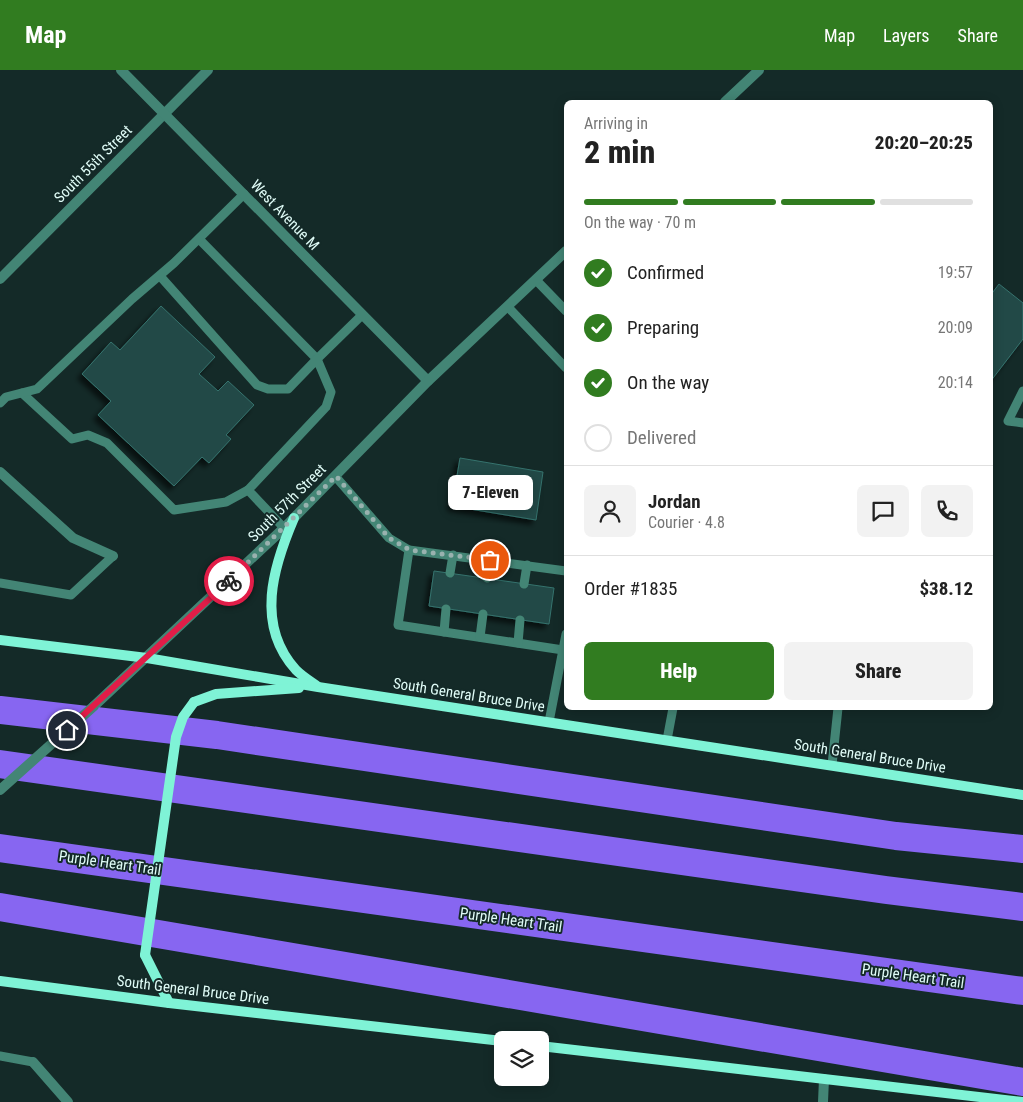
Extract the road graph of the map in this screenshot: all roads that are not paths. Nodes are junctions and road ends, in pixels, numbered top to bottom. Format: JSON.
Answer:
{"nodes":[{"id":1,"x":122,"y":70,"type":"edge"},
{"id":2,"x":208,"y":70,"type":"edge"},
{"id":3,"x":760,"y":70,"type":"edge"},
{"id":4,"x":727,"y":100,"type":"edge"},
{"id":5,"x":165,"y":113,"type":"junction"},
{"id":6,"x":244,"y":194,"type":"junction"},
{"id":7,"x":198,"y":239,"type":"junction"},
{"id":8,"x":564,"y":253,"type":"edge"},
{"id":9,"x":160,"y":276,"type":"junction"},
{"id":10,"x":0,"y":279,"type":"edge"},
{"id":11,"x":536,"y":280,"type":"junction"},
{"id":12,"x":508,"y":307,"type":"junction"},
{"id":13,"x":564,"y":308,"type":"edge"},
{"id":14,"x":362,"y":315,"type":"junction"},
{"id":15,"x":317,"y":359,"type":"junction"},
{"id":16,"x":564,"y":362,"type":"edge"},
{"id":17,"x":428,"y":382,"type":"junction"},
{"id":18,"x":1023,"y":391,"type":"edge"},
{"id":19,"x":22,"y":393,"type":"junction"},
{"id":20,"x":0,"y":403,"type":"edge"},
{"id":21,"x":1023,"y":423,"type":"edge"},
{"id":22,"x":0,"y":472,"type":"edge"},
{"id":23,"x":336,"y":476,"type":"junction"},
{"id":24,"x":248,"y":490,"type":"junction"},
{"id":25,"x":294,"y":518,"type":"junction"},
{"id":26,"x":284,"y":528,"type":"junction"},
{"id":27,"x":410,"y":550,"type":"junction"},
{"id":28,"x":113,"y":556,"type":"joint"},
{"id":29,"x":453,"y":556,"type":"junction"},
{"id":30,"x":490,"y":560,"type":"junction"},
{"id":31,"x":527,"y":565,"type":"junction"},
{"id":32,"x":564,"y":571,"type":"edge"},
{"id":33,"x":450,"y":573,"type":"dead end"},
{"id":34,"x":487,"y":578,"type":"dead end"},
{"id":35,"x":0,"y":583,"type":"edge"},
{"id":36,"x":524,"y":584,"type":"dead end"},
{"id":37,"x":446,"y":609,"type":"dead end"},
{"id":38,"x":483,"y":614,"type":"dead end"},
{"id":39,"x":520,"y":620,"type":"dead end"},
{"id":40,"x":444,"y":632,"type":"junction"},
{"id":41,"x":480,"y":637,"type":"junction"},
{"id":42,"x":0,"y":640,"type":"edge"},
{"id":43,"x":518,"y":643,"type":"junction"},
{"id":44,"x":564,"y":645,"type":"edge"},
{"id":45,"x":563,"y":650,"type":"junction"},
{"id":46,"x":147,"y":658,"type":"junction"},
{"id":47,"x":318,"y":687,"type":"junction"},
{"id":48,"x":0,"y":710,"type":"edge"},
{"id":49,"x":672,"y":710,"type":"edge"},
{"id":50,"x":838,"y":710,"type":"edge"},
{"id":51,"x":549,"y":722,"type":"junction"},
{"id":52,"x":667,"y":740,"type":"junction"},
{"id":53,"x":0,"y":764,"type":"edge"},
{"id":54,"x":832,"y":765,"type":"junction"},
{"id":55,"x":0,"y":790,"type":"edge"},
{"id":56,"x":1023,"y":794,"type":"edge"},
{"id":57,"x":0,"y":848,"type":"edge"},
{"id":58,"x":1023,"y":849,"type":"edge"},
{"id":59,"x":0,"y":907,"type":"edge"},
{"id":60,"x":1023,"y":907,"type":"edge"},
{"id":61,"x":0,"y":981,"type":"edge"},
{"id":62,"x":1023,"y":991,"type":"edge"},
{"id":63,"x":169,"y":1003,"type":"junction"},
{"id":64,"x":494,"y":1041,"type":"edge"},
{"id":65,"x":549,"y":1047,"type":"edge"},
{"id":66,"x":0,"y":1056,"type":"edge"},
{"id":67,"x":33,"y":1062,"type":"joint"},
{"id":68,"x":824,"y":1079,"type":"junction"},
{"id":69,"x":1023,"y":1082,"type":"edge"},
{"id":70,"x":68,"y":1102,"type":"edge"},
{"id":71,"x":823,"y":1102,"type":"edge"},
{"id":72,"x":1023,"y":1102,"type":"edge"}],
"edges":[{"from":1,"to":5,"type":"street","name":"West Avenue M"},
{"from":2,"to":5,"type":"street","name":"South 55th Street"},
{"from":3,"to":4,"type":"street"},
{"from":5,"to":6,"type":"street","name":"West Avenue M"},
{"from":5,"to":10,"type":"street","name":"South 55th Street"},
{"from":6,"to":7,"type":"lane"},
{"from":6,"to":14,"type":"street","name":"West Avenue M"},
{"from":7,"to":9,"type":"lane"},
{"from":7,"to":15,"type":"lane"},
{"from":8,"to":11,"type":"street","name":"South 57th Street"},
{"from":9,"to":15,"type":"lane"},
{"from":9,"to":19,"type":"lane"},
{"from":11,"to":12,"type":"street","name":"South 57th Street"},
{"from":11,"to":13,"type":"lane"},
{"from":12,"to":16,"type":"lane"},
{"from":12,"to":17,"type":"street","name":"South 57th Street"},
{"from":14,"to":15,"type":"lane"},
{"from":14,"to":17,"type":"street","name":"West Avenue M"},
{"from":15,"to":24,"type":"lane"},
{"from":17,"to":23,"type":"street","name":"South 57th Street"},
{"from":18,"to":21,"type":"lane"},
{"from":19,"to":20,"type":"lane"},
{"from":19,"to":24,"type":"lane"},
{"from":22,"to":28,"type":"street"},
{"from":23,"to":25,"type":"street","name":"South 57th Street"},
{"from":23,"to":27,"type":"lane"},
{"from":24,"to":26,"type":"lane"},
{"from":25,"to":26,"type":"street","name":"South 57th Street"},
{"from":25,"to":47,"type":"main road"},
{"from":26,"to":46,"type":"street","name":"South 57th Street"},
{"from":27,"to":29,"type":"lane"},
{"from":27,"to":40,"type":"lane"},
{"from":28,"to":35,"type":"lane"},
{"from":29,"to":30,"type":"lane"},
{"from":29,"to":33,"type":"lane"},
{"from":30,"to":31,"type":"lane"},
{"from":30,"to":34,"type":"lane"},
{"from":31,"to":32,"type":"lane"},
{"from":31,"to":36,"type":"lane"},
{"from":37,"to":40,"type":"lane"},
{"from":38,"to":41,"type":"lane"},
{"from":39,"to":43,"type":"lane"},
{"from":40,"to":41,"type":"lane"},
{"from":41,"to":43,"type":"lane"},
{"from":42,"to":46,"type":"main road","name":"South General Bruce Drive"},
{"from":43,"to":45,"type":"lane"},
{"from":44,"to":45,"type":"lane"},
{"from":45,"to":51,"type":"lane"},
{"from":46,"to":47,"type":"main road","name":"South General Bruce Drive"},
{"from":46,"to":55,"type":"street","name":"South 57th Street","bridge":true},
{"from":47,"to":51,"type":"main road","name":"South General Bruce Drive"},
{"from":47,"to":63,"type":"main road","bridge":true},
{"from":48,"to":58,"type":"highway"},
{"from":49,"to":52,"type":"lane"},
{"from":50,"to":54,"type":"lane"},
{"from":51,"to":52,"type":"main road","name":"South General Bruce Drive"},
{"from":52,"to":54,"type":"main road","name":"South General Bruce Drive"},
{"from":53,"to":60,"type":"highway"},
{"from":54,"to":56,"type":"main road","name":"South General Bruce Drive"},
{"from":57,"to":62,"type":"highway","name":"Purple Heart Trail"},
{"from":59,"to":69,"type":"highway"},
{"from":61,"to":63,"type":"main road","name":"South General Bruce Drive"},
{"from":63,"to":64,"type":"main road","name":"South General Bruce Drive"},
{"from":65,"to":68,"type":"main road"},
{"from":66,"to":67,"type":"lane"},
{"from":67,"to":70,"type":"street"},
{"from":68,"to":71,"type":"street"},
{"from":68,"to":72,"type":"main road"}]}
